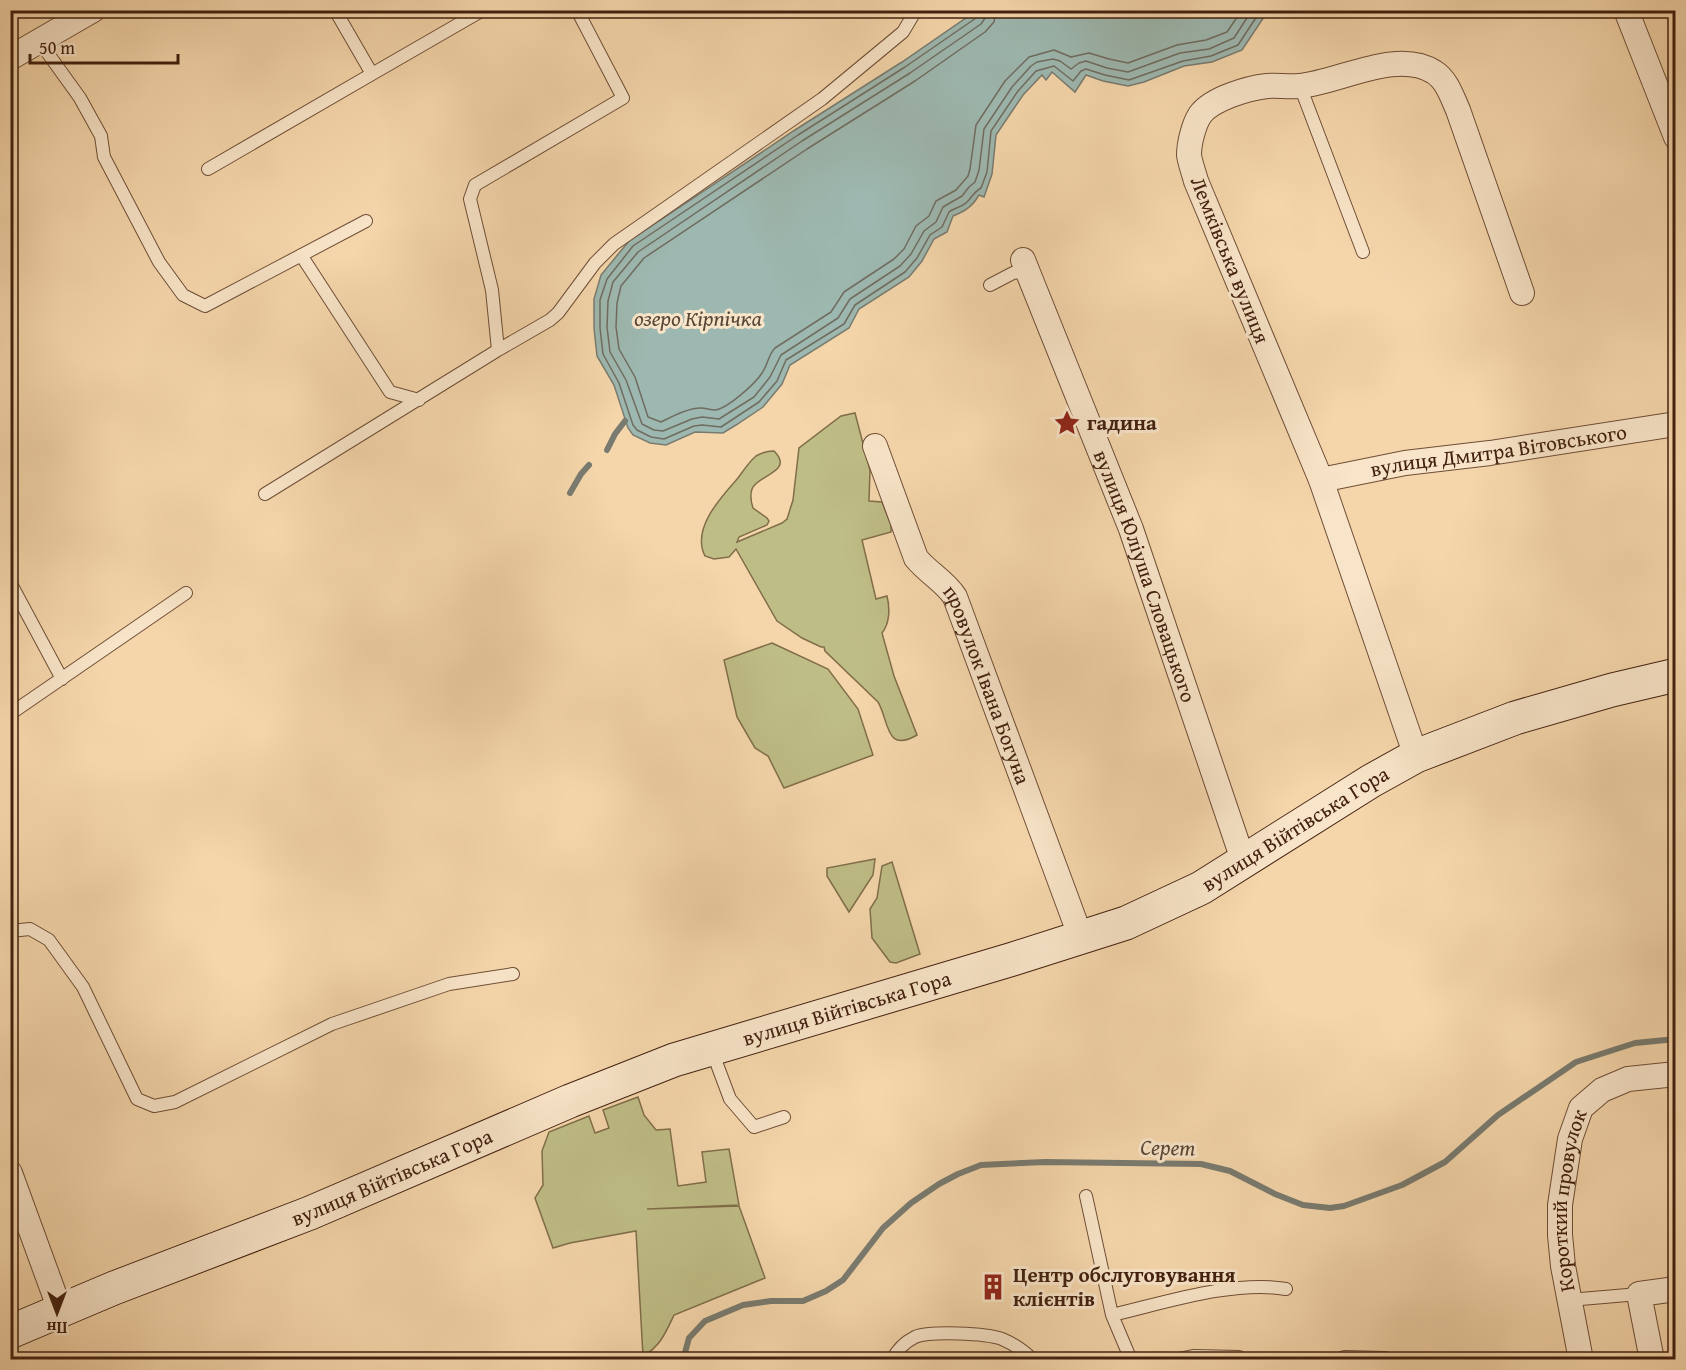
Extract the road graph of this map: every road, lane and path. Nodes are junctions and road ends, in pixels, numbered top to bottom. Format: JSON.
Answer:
{"nodes":[{"id":1,"x":93,"y":10,"type":"edge"},
{"id":2,"x":335,"y":10,"type":"edge"},
{"id":3,"x":483,"y":10,"type":"edge"},
{"id":4,"x":577,"y":10,"type":"edge"},
{"id":5,"x":916,"y":10,"type":"edge"},
{"id":6,"x":1626,"y":10,"type":"edge"},
{"id":7,"x":39,"y":42,"type":"junction"},
{"id":8,"x":10,"y":58,"type":"edge"},
{"id":9,"x":372,"y":74,"type":"junction"},
{"id":10,"x":1300,"y":86,"type":"junction"},
{"id":11,"x":1676,"y":137,"type":"edge"},
{"id":12,"x":208,"y":169,"type":"dead end"},
{"id":13,"x":366,"y":221,"type":"dead end"},
{"id":14,"x":1363,"y":252,"type":"dead end"},
{"id":15,"x":301,"y":255,"type":"junction"},
{"id":16,"x":1025,"y":265,"type":"joint"},
{"id":17,"x":990,"y":285,"type":"dead end"},
{"id":18,"x":1522,"y":293,"type":"dead end"},
{"id":19,"x":498,"y":350,"type":"junction"},
{"id":20,"x":419,"y":400,"type":"junction"},
{"id":21,"x":1676,"y":424,"type":"edge"},
{"id":22,"x":875,"y":446,"type":"dead end"},
{"id":23,"x":1321,"y":480,"type":"junction"},
{"id":24,"x":265,"y":494,"type":"dead end"},
{"id":25,"x":10,"y":582,"type":"edge"},
{"id":26,"x":186,"y":593,"type":"dead end"},
{"id":27,"x":1676,"y":675,"type":"edge"},
{"id":28,"x":62,"y":679,"type":"junction"},
{"id":29,"x":10,"y":714,"type":"edge"},
{"id":30,"x":1416,"y":756,"type":"junction"},
{"id":31,"x":1244,"y":863,"type":"junction"},
{"id":32,"x":10,"y":931,"type":"edge"},
{"id":33,"x":1081,"y":938,"type":"junction"},
{"id":34,"x":513,"y":974,"type":"dead end"},
{"id":35,"x":711,"y":1048,"type":"junction"},
{"id":36,"x":1676,"y":1074,"type":"edge"},
{"id":37,"x":784,"y":1117,"type":"dead end"},
{"id":38,"x":10,"y":1173,"type":"edge"},
{"id":39,"x":1086,"y":1196,"type":"dead end"},
{"id":40,"x":1286,"y":1289,"type":"dead end"},
{"id":41,"x":1676,"y":1289,"type":"edge"},
{"id":42,"x":1639,"y":1294,"type":"junction"},
{"id":43,"x":1569,"y":1300,"type":"junction"},
{"id":44,"x":60,"y":1310,"type":"junction"},
{"id":45,"x":1112,"y":1315,"type":"junction"},
{"id":46,"x":10,"y":1332,"type":"edge"},
{"id":47,"x":1239,"y":1357,"type":"dead end"},
{"id":48,"x":1385,"y":1358,"type":"dead end"},
{"id":49,"x":892,"y":1359,"type":"edge"},
{"id":50,"x":1033,"y":1359,"type":"edge"},
{"id":51,"x":1131,"y":1359,"type":"edge"},
{"id":52,"x":1174,"y":1359,"type":"edge"},
{"id":53,"x":1336,"y":1359,"type":"edge"},
{"id":54,"x":1581,"y":1359,"type":"edge"},
{"id":55,"x":1652,"y":1359,"type":"edge"}],
"edges":[{"from":1,"to":7,"type":"street"},
{"from":2,"to":9,"type":"lane"},
{"from":3,"to":9,"type":"lane"},
{"from":4,"to":19,"type":"lane"},
{"from":5,"to":19,"type":"lane"},
{"from":6,"to":11,"type":"street"},
{"from":7,"to":8,"type":"street"},
{"from":7,"to":15,"type":"lane"},
{"from":9,"to":12,"type":"lane"},
{"from":10,"to":14,"type":"lane"},
{"from":10,"to":18,"type":"street","name":"Лемківська вулиця"},
{"from":10,"to":23,"type":"street","name":"Лемківська вулиця"},
{"from":13,"to":15,"type":"lane"},
{"from":15,"to":20,"type":"lane"},
{"from":16,"to":17,"type":"lane"},
{"from":16,"to":31,"type":"street","name":"вулиця Юліуша Словацького"},
{"from":19,"to":20,"type":"lane"},
{"from":20,"to":24,"type":"lane"},
{"from":21,"to":23,"type":"street","name":"вулиця Дмитра Вітовського"},
{"from":22,"to":33,"type":"street","name":"провулок Івана Богуна"},
{"from":23,"to":30,"type":"street","name":"Лемківська вулиця"},
{"from":25,"to":28,"type":"lane"},
{"from":26,"to":28,"type":"lane"},
{"from":27,"to":30,"type":"street","name":"вулиця Війтівська Гора"},
{"from":28,"to":29,"type":"lane"},
{"from":30,"to":31,"type":"street","name":"вулиця Війтівська Гора"},
{"from":31,"to":33,"type":"street","name":"вулиця Війтівська Гора"},
{"from":32,"to":34,"type":"lane"},
{"from":33,"to":35,"type":"street","name":"вулиця Війтівська Гора"},
{"from":35,"to":37,"type":"lane"},
{"from":35,"to":44,"type":"street","name":"вулиця Війтівська Гора"},
{"from":36,"to":43,"type":"street","name":"Короткий провулок"},
{"from":38,"to":44,"type":"street"},
{"from":39,"to":45,"type":"lane"},
{"from":40,"to":45,"type":"lane"},
{"from":41,"to":42,"type":"street"},
{"from":42,"to":43,"type":"lane"},
{"from":42,"to":55,"type":"street"},
{"from":43,"to":54,"type":"street","name":"Короткий провулок"},
{"from":44,"to":46,"type":"street","name":"вулиця Війтівська Гора"},
{"from":45,"to":51,"type":"lane"},
{"from":47,"to":52,"type":"lane"},
{"from":48,"to":53,"type":"lane"},
{"from":49,"to":50,"type":"lane"}]}
